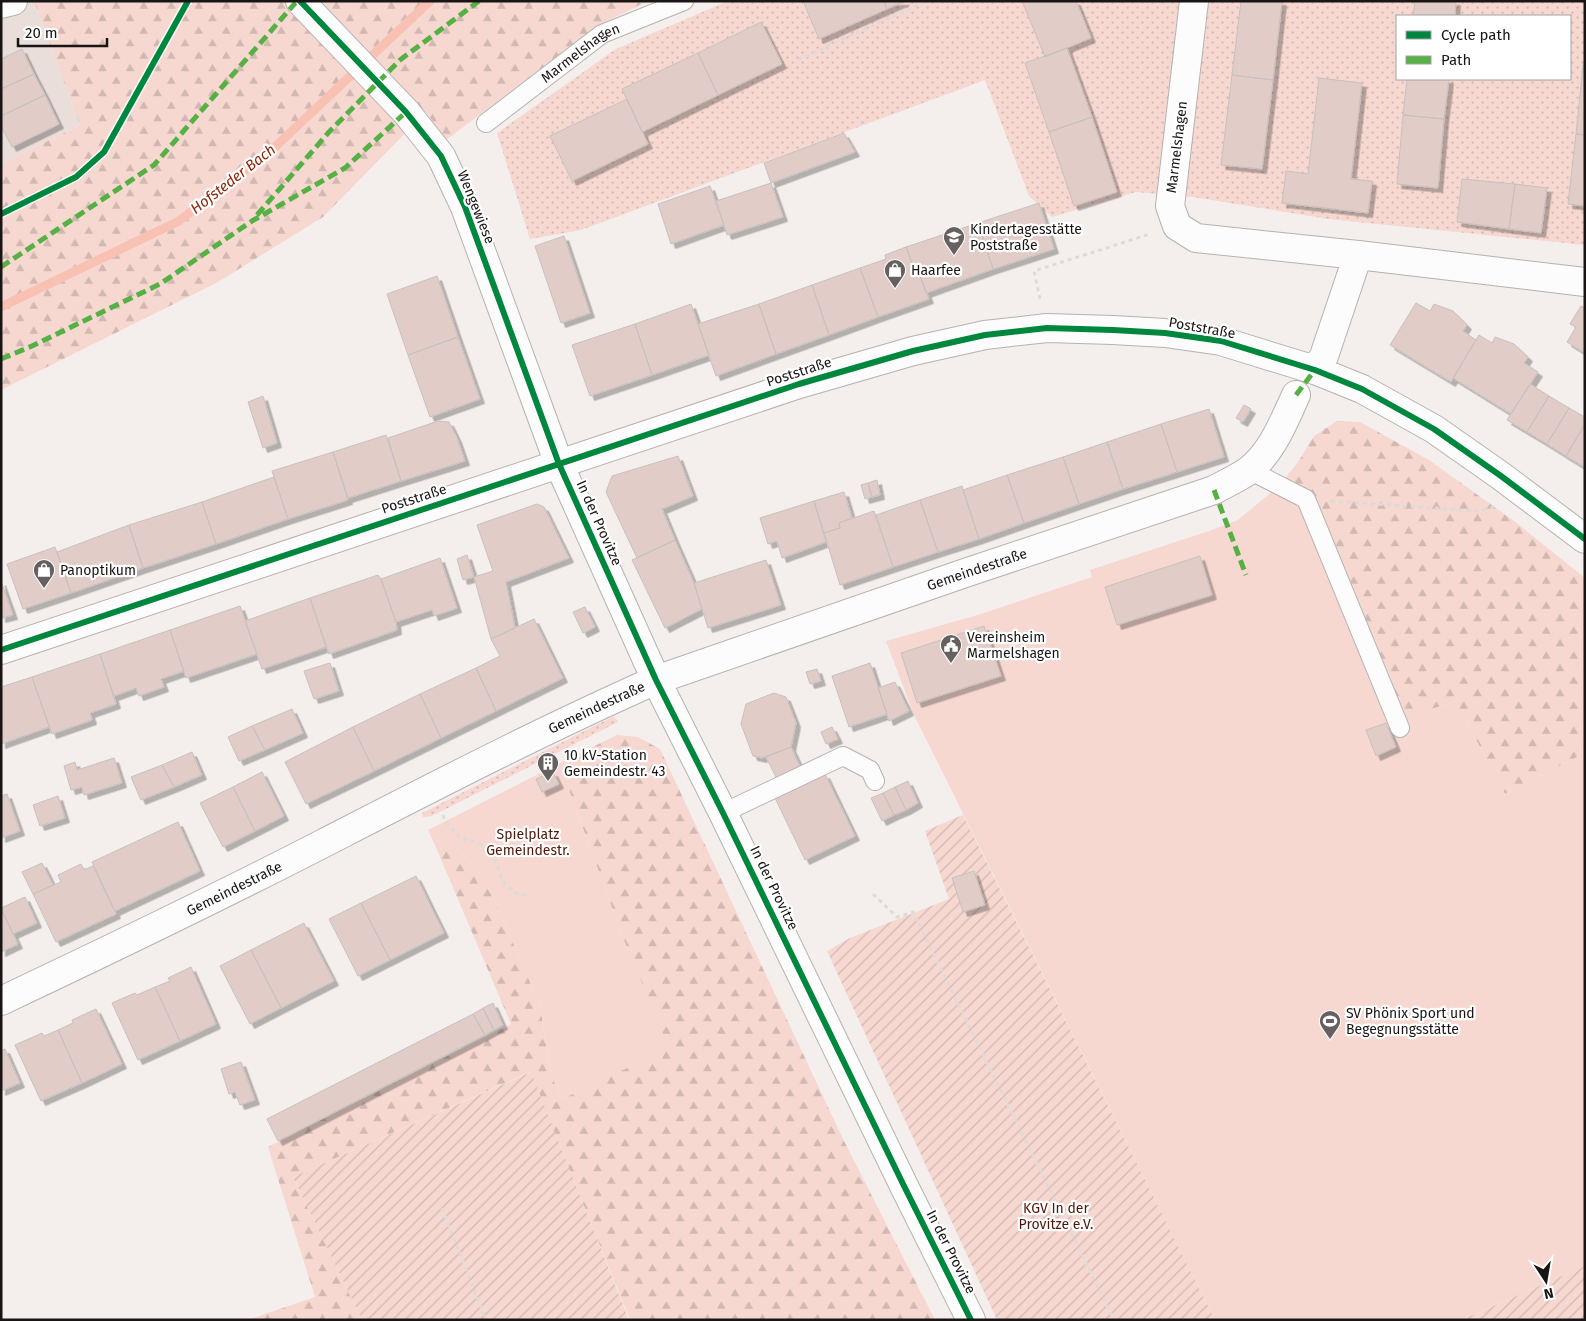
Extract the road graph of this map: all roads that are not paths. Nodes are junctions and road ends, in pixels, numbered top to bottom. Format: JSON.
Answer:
{"nodes":[{"id":1,"x":13,"y":1,"type":"edge"},
{"id":2,"x":684,"y":1,"type":"edge"},
{"id":3,"x":1194,"y":1,"type":"edge"},
{"id":4,"x":1,"y":4,"type":"edge"},
{"id":5,"x":305,"y":6,"type":"edge"},
{"id":6,"x":486,"y":123,"type":"dead end"},
{"id":7,"x":1358,"y":255,"type":"junction"},
{"id":8,"x":1585,"y":282,"type":"edge"},
{"id":9,"x":1316,"y":370,"type":"junction"},
{"id":10,"x":1296,"y":395,"type":"dead end"},
{"id":11,"x":560,"y":464,"type":"junction"},
{"id":12,"x":1249,"y":470,"type":"junction"},
{"id":13,"x":1585,"y":540,"type":"edge"},
{"id":14,"x":1,"y":650,"type":"edge"},
{"id":15,"x":656,"y":680,"type":"junction"},
{"id":16,"x":1400,"y":728,"type":"dead end"},
{"id":17,"x":875,"y":781,"type":"dead end"},
{"id":18,"x":724,"y":813,"type":"junction"},
{"id":19,"x":1,"y":1001,"type":"edge"},
{"id":20,"x":971,"y":1320,"type":"edge"}],
"edges":[{"from":1,"to":4,"type":"street"},
{"from":2,"to":6,"type":"lane","name":"Marmelshagen"},
{"from":3,"to":7,"type":"street","name":"Marmelshagen"},
{"from":5,"to":11,"type":"street","name":"Wengewiese"},
{"from":7,"to":8,"type":"street"},
{"from":7,"to":9,"type":"street"},
{"from":9,"to":11,"type":"street","name":"Poststraße"},
{"from":9,"to":13,"type":"street","name":"Poststraße"},
{"from":10,"to":12,"type":"street","name":"Gemeindestraße"},
{"from":11,"to":14,"type":"street","name":"Poststraße"},
{"from":11,"to":15,"type":"street","name":"In der Provitze"},
{"from":12,"to":15,"type":"street","name":"Gemeindestraße"},
{"from":12,"to":16,"type":"lane"},
{"from":15,"to":18,"type":"street","name":"In der Provitze"},
{"from":15,"to":19,"type":"street","name":"Gemeindestraße"},
{"from":17,"to":18,"type":"lane"},
{"from":18,"to":20,"type":"street","name":"In der Provitze"}]}
